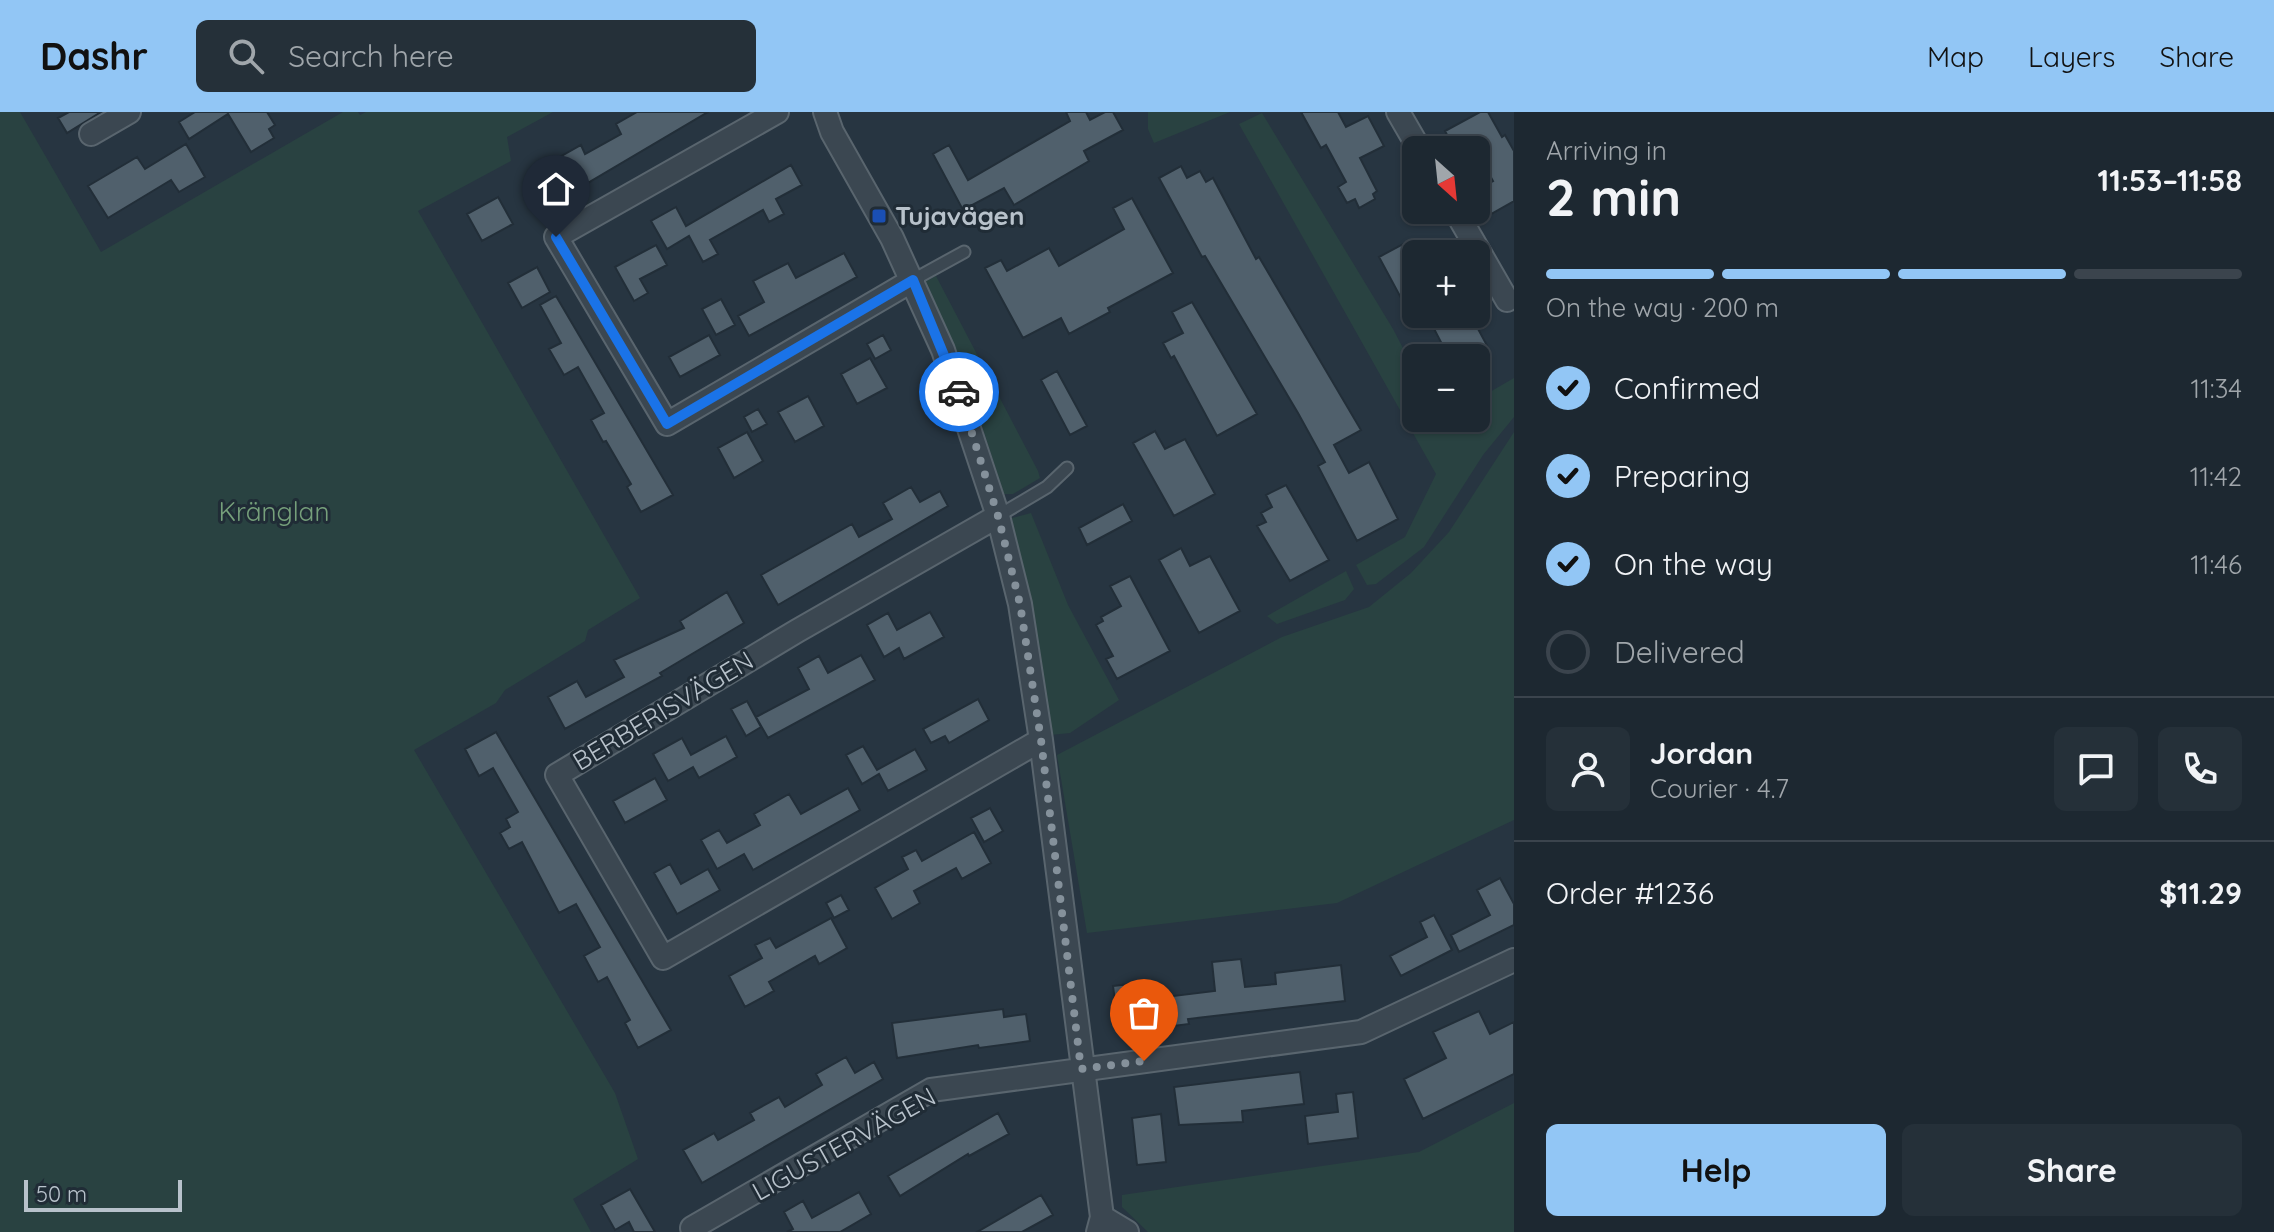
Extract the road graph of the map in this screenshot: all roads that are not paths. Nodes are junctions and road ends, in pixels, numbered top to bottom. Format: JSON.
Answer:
{"nodes":[{"id":1,"x":129,"y":112,"type":"edge"},
{"id":2,"x":777,"y":112,"type":"edge"},
{"id":3,"x":825,"y":112,"type":"edge"},
{"id":4,"x":1398,"y":112,"type":"edge"},
{"id":5,"x":91,"y":134,"type":"dead end"},
{"id":6,"x":1412,"y":136,"type":"edge"},
{"id":7,"x":1463,"y":224,"type":"edge"},
{"id":8,"x":964,"y":252,"type":"dead end"},
{"id":9,"x":913,"y":280,"type":"junction"},
{"id":10,"x":1507,"y":300,"type":"dead end"},
{"id":11,"x":1067,"y":468,"type":"dead end"},
{"id":12,"x":998,"y":516,"type":"junction"},
{"id":13,"x":1041,"y":740,"type":"junction"},
{"id":14,"x":1514,"y":960,"type":"edge"},
{"id":15,"x":1081,"y":1069,"type":"junction"},
{"id":16,"x":1100,"y":1225,"type":"edge"},
{"id":17,"x":694,"y":1232,"type":"edge"},
{"id":18,"x":1127,"y":1232,"type":"edge"}],
"edges":[{"from":1,"to":5,"type":"street"},
{"from":2,"to":9,"type":"street"},
{"from":3,"to":9,"type":"street"},
{"from":4,"to":6,"type":"street"},
{"from":7,"to":10,"type":"street"},
{"from":8,"to":9,"type":"lane"},
{"from":9,"to":12,"type":"street"},
{"from":11,"to":12,"type":"lane"},
{"from":12,"to":13,"type":"street"},
{"from":12,"to":13,"type":"street","name":"BERBERISVÄGEN"},
{"from":13,"to":15,"type":"street"},
{"from":14,"to":15,"type":"street","name":"LIGUSTERVÄGEN"},
{"from":15,"to":16,"type":"street"},
{"from":15,"to":17,"type":"street","name":"LIGUSTERVÄGEN"},
{"from":16,"to":18,"type":"street"}]}
